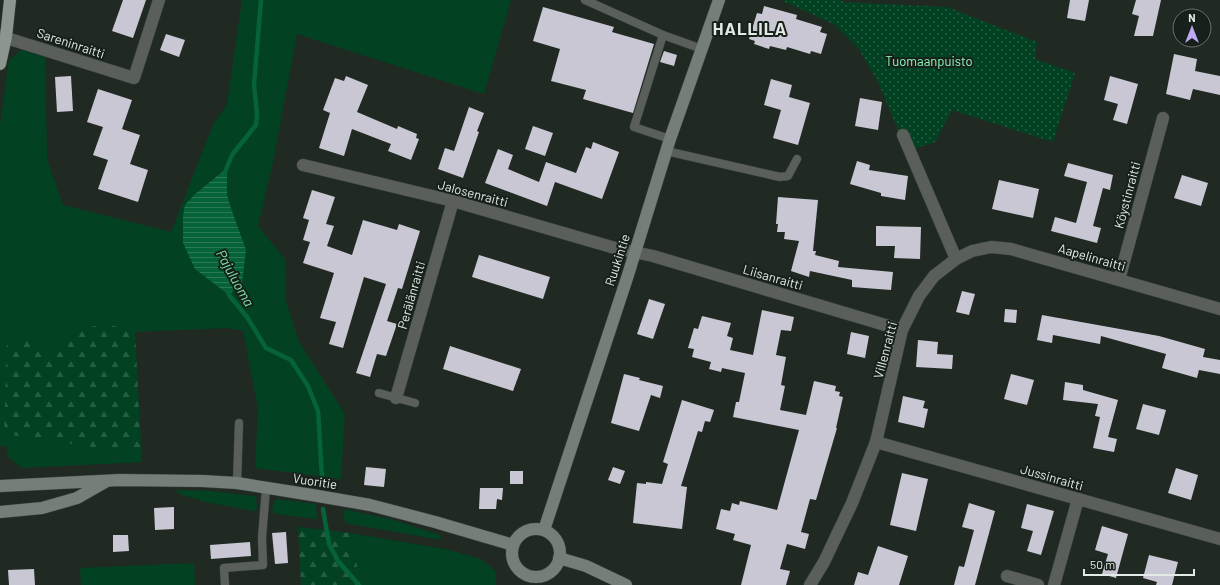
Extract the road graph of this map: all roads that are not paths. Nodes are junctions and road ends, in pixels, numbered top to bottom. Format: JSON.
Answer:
{"nodes":[{"id":1,"x":10,"y":0,"type":"edge"},
{"id":2,"x":159,"y":0,"type":"edge"},
{"id":3,"x":585,"y":0,"type":"edge"},
{"id":4,"x":719,"y":0,"type":"edge"},
{"id":5,"x":663,"y":35,"type":"junction"},
{"id":6,"x":3,"y":36,"type":"edge"},
{"id":7,"x":702,"y":49,"type":"junction"},
{"id":8,"x":0,"y":64,"type":"edge"},
{"id":9,"x":1163,"y":118,"type":"dead end"},
{"id":10,"x":903,"y":136,"type":"dead end"},
{"id":11,"x":670,"y":139,"type":"junction"},
{"id":12,"x":666,"y":151,"type":"junction"},
{"id":13,"x":797,"y":159,"type":"dead end"},
{"id":14,"x":304,"y":165,"type":"dead end"},
{"id":15,"x":453,"y":201,"type":"junction"},
{"id":16,"x":634,"y":252,"type":"junction"},
{"id":17,"x":956,"y":259,"type":"junction"},
{"id":18,"x":1119,"y":280,"type":"junction"},
{"id":19,"x":1220,"y":309,"type":"edge"},
{"id":20,"x":902,"y":330,"type":"junction"},
{"id":21,"x":379,"y":393,"type":"dead end"},
{"id":22,"x":396,"y":398,"type":"junction"},
{"id":23,"x":415,"y":403,"type":"dead end"},
{"id":24,"x":240,"y":423,"type":"dead end"},
{"id":25,"x":876,"y":442,"type":"junction"},
{"id":26,"x":106,"y":481,"type":"junction"},
{"id":27,"x":238,"y":483,"type":"junction"},
{"id":28,"x":0,"y":486,"type":"edge"},
{"id":29,"x":266,"y":488,"type":"junction"},
{"id":30,"x":1078,"y":499,"type":"junction"},
{"id":31,"x":0,"y":512,"type":"edge"},
{"id":32,"x":544,"y":530,"type":"junction"},
{"id":33,"x":1220,"y":539,"type":"edge"},
{"id":34,"x":513,"y":545,"type":"junction"},
{"id":35,"x":559,"y":558,"type":"junction"},
{"id":36,"x":1007,"y":576,"type":"dead end"},
{"id":37,"x":527,"y":580,"type":"edge"},
{"id":38,"x":225,"y":585,"type":"edge"},
{"id":39,"x":626,"y":585,"type":"edge"},
{"id":40,"x":810,"y":585,"type":"edge"},
{"id":41,"x":1038,"y":585,"type":"edge"},
{"id":42,"x":1054,"y":585,"type":"edge"}],
"edges":[{"from":1,"to":6,"type":"main road"},
{"from":2,"to":6,"type":"street","name":"Sareninraitti"},
{"from":3,"to":5,"type":"lane"},
{"from":4,"to":7,"type":"street","name":"Ruukintie"},
{"from":5,"to":7,"type":"lane"},
{"from":5,"to":11,"type":"lane"},
{"from":6,"to":8,"type":"main road"},
{"from":7,"to":11,"type":"street","name":"Ruukintie"},
{"from":9,"to":18,"type":"street","name":"Köystinraitti"},
{"from":10,"to":17,"type":"street"},
{"from":11,"to":12,"type":"street","name":"Ruukintie"},
{"from":12,"to":13,"type":"lane"},
{"from":12,"to":16,"type":"street","name":"Ruukintie"},
{"from":14,"to":15,"type":"street","name":"Jalosenraitti"},
{"from":15,"to":16,"type":"street","name":"Jalosenraitti"},
{"from":15,"to":22,"type":"street","name":"Perälänraitti"},
{"from":16,"to":20,"type":"street","name":"Liisanraitti"},
{"from":16,"to":32,"type":"street","name":"Ruukintie"},
{"from":17,"to":18,"type":"street","name":"Aapelinraitti"},
{"from":17,"to":20,"type":"street","name":"Villenraitti"},
{"from":18,"to":19,"type":"street","name":"Aapelinraitti"},
{"from":20,"to":25,"type":"street","name":"Villenraitti"},
{"from":21,"to":22,"type":"lane"},
{"from":22,"to":23,"type":"lane"},
{"from":24,"to":27,"type":"lane"},
{"from":25,"to":30,"type":"street","name":"Jussinraitti"},
{"from":25,"to":40,"type":"street","name":"Villenraitti"},
{"from":26,"to":27,"type":"street","name":"Vuoritie"},
{"from":26,"to":28,"type":"street","name":"Vuoritie"},
{"from":26,"to":31,"type":"street","name":"Vuoritie"},
{"from":27,"to":29,"type":"street","name":"Vuoritie"},
{"from":29,"to":34,"type":"street","name":"Vuoritie"},
{"from":29,"to":38,"type":"lane"},
{"from":30,"to":33,"type":"street","name":"Jussinraitti"},
{"from":30,"to":42,"type":"street"},
{"from":32,"to":34,"type":"street"},
{"from":32,"to":35,"type":"street"},
{"from":34,"to":37,"type":"street"},
{"from":35,"to":37,"type":"street"},
{"from":35,"to":39,"type":"street"},
{"from":36,"to":41,"type":"street"}]}
